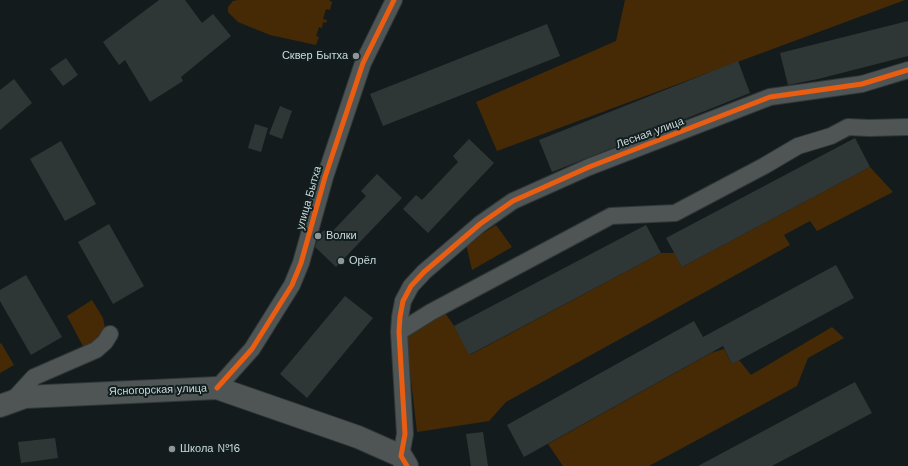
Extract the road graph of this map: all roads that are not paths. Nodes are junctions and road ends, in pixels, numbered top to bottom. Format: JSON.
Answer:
{"nodes":[{"id":1,"x":394,"y":0,"type":"edge"},
{"id":2,"x":908,"y":70,"type":"edge"},
{"id":3,"x":908,"y":127,"type":"edge"},
{"id":4,"x":399,"y":332,"type":"junction"},
{"id":5,"x":110,"y":334,"type":"dead end"},
{"id":6,"x":217,"y":388,"type":"junction"},
{"id":7,"x":6,"y":404,"type":"edge"},
{"id":8,"x":404,"y":461,"type":"edge"}],
"edges":[{"from":1,"to":6,"type":"street","name":"улица Бытха"},
{"from":2,"to":4,"type":"street","name":"Лесная улица"},
{"from":3,"to":4,"type":"street"},
{"from":4,"to":8,"type":"street"},
{"from":5,"to":7,"type":"street"},
{"from":6,"to":7,"type":"street","name":"Ясногорская улица"},
{"from":6,"to":8,"type":"street","name":"Ясногорская улица"}]}
